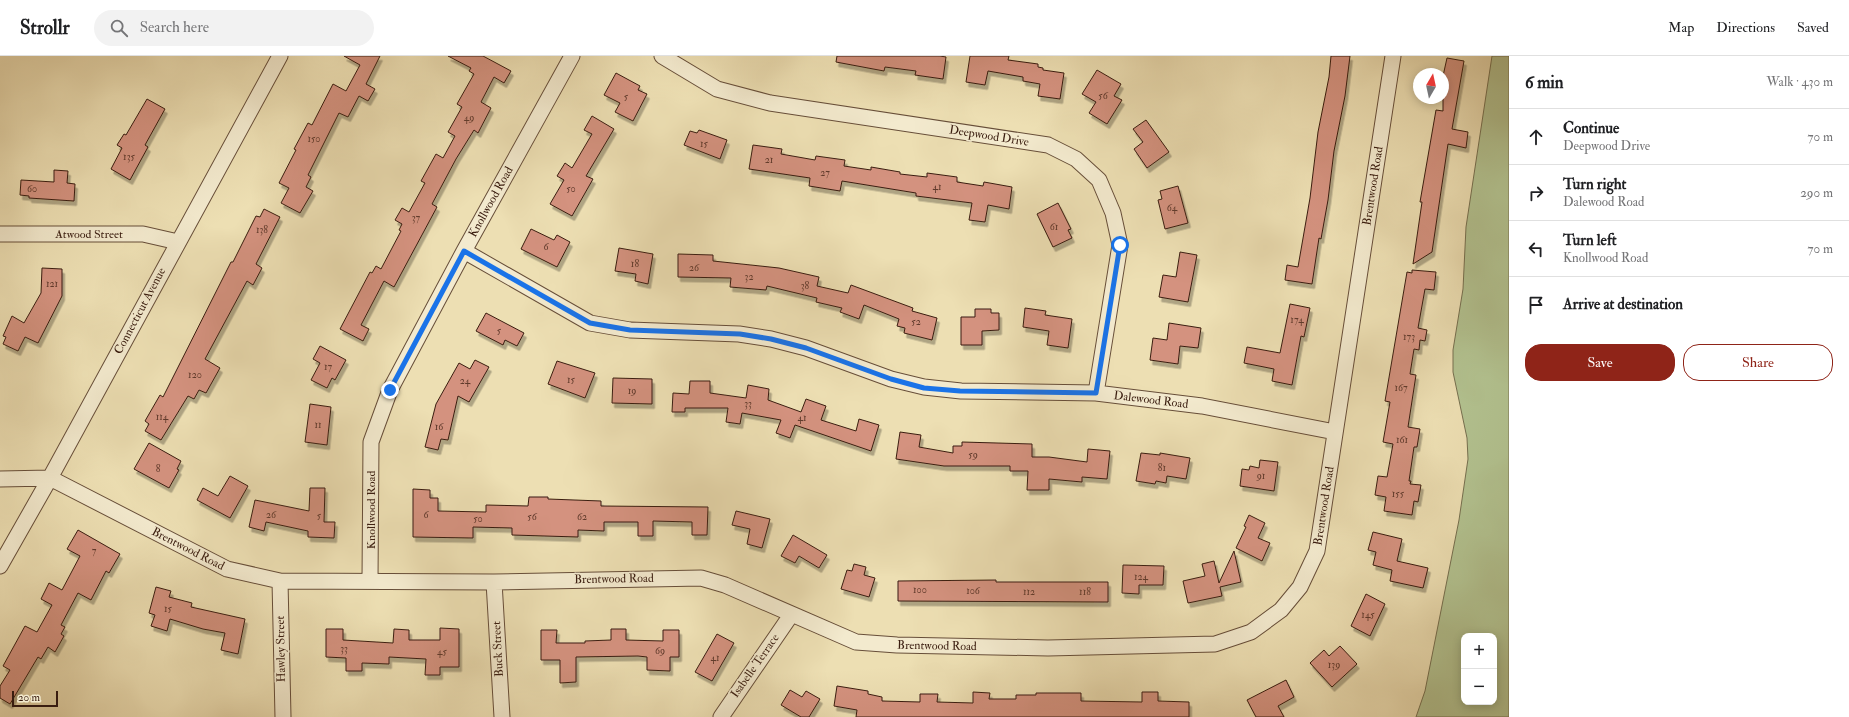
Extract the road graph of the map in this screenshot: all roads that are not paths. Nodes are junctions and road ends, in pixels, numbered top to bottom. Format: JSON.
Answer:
{"nodes":[{"id":1,"x":280,"y":56,"type":"edge"},
{"id":2,"x":572,"y":56,"type":"edge"},
{"id":3,"x":662,"y":56,"type":"edge"},
{"id":4,"x":1393,"y":56,"type":"edge"},
{"id":5,"x":0,"y":234,"type":"edge"},
{"id":6,"x":178,"y":242,"type":"junction"},
{"id":7,"x":464,"y":251,"type":"junction"},
{"id":8,"x":1096,"y":393,"type":"junction"},
{"id":9,"x":1335,"y":432,"type":"junction"},
{"id":10,"x":50,"y":478,"type":"junction"},
{"id":11,"x":0,"y":479,"type":"edge"},
{"id":12,"x":0,"y":566,"type":"edge"},
{"id":13,"x":280,"y":581,"type":"junction"},
{"id":14,"x":370,"y":581,"type":"junction"},
{"id":15,"x":494,"y":582,"type":"junction"},
{"id":16,"x":791,"y":615,"type":"junction"},
{"id":17,"x":283,"y":717,"type":"edge"},
{"id":18,"x":502,"y":717,"type":"edge"},
{"id":19,"x":721,"y":717,"type":"edge"}],
"edges":[{"from":1,"to":6,"type":"street","name":"Connecticut Avenue"},
{"from":2,"to":7,"type":"street","name":"Knollwood Road"},
{"from":3,"to":8,"type":"street","name":"Deepwood Drive"},
{"from":4,"to":9,"type":"street","name":"Brentwood Road"},
{"from":5,"to":6,"type":"street","name":"Atwood Street"},
{"from":6,"to":10,"type":"street","name":"Connecticut Avenue"},
{"from":7,"to":8,"type":"street","name":"Dalewood Road"},
{"from":7,"to":14,"type":"street","name":"Knollwood Road"},
{"from":8,"to":9,"type":"street","name":"Dalewood Road"},
{"from":9,"to":16,"type":"street","name":"Brentwood Road"},
{"from":10,"to":11,"type":"street"},
{"from":10,"to":12,"type":"street","name":"Connecticut Avenue"},
{"from":10,"to":13,"type":"street","name":"Brentwood Road"},
{"from":13,"to":14,"type":"street","name":"Brentwood Road"},
{"from":13,"to":17,"type":"street","name":"Hawley Street"},
{"from":14,"to":15,"type":"street","name":"Brentwood Road"},
{"from":15,"to":16,"type":"street","name":"Brentwood Road"},
{"from":15,"to":18,"type":"street","name":"Buck Street"},
{"from":16,"to":19,"type":"street","name":"Isabelle Terrace"}]}
